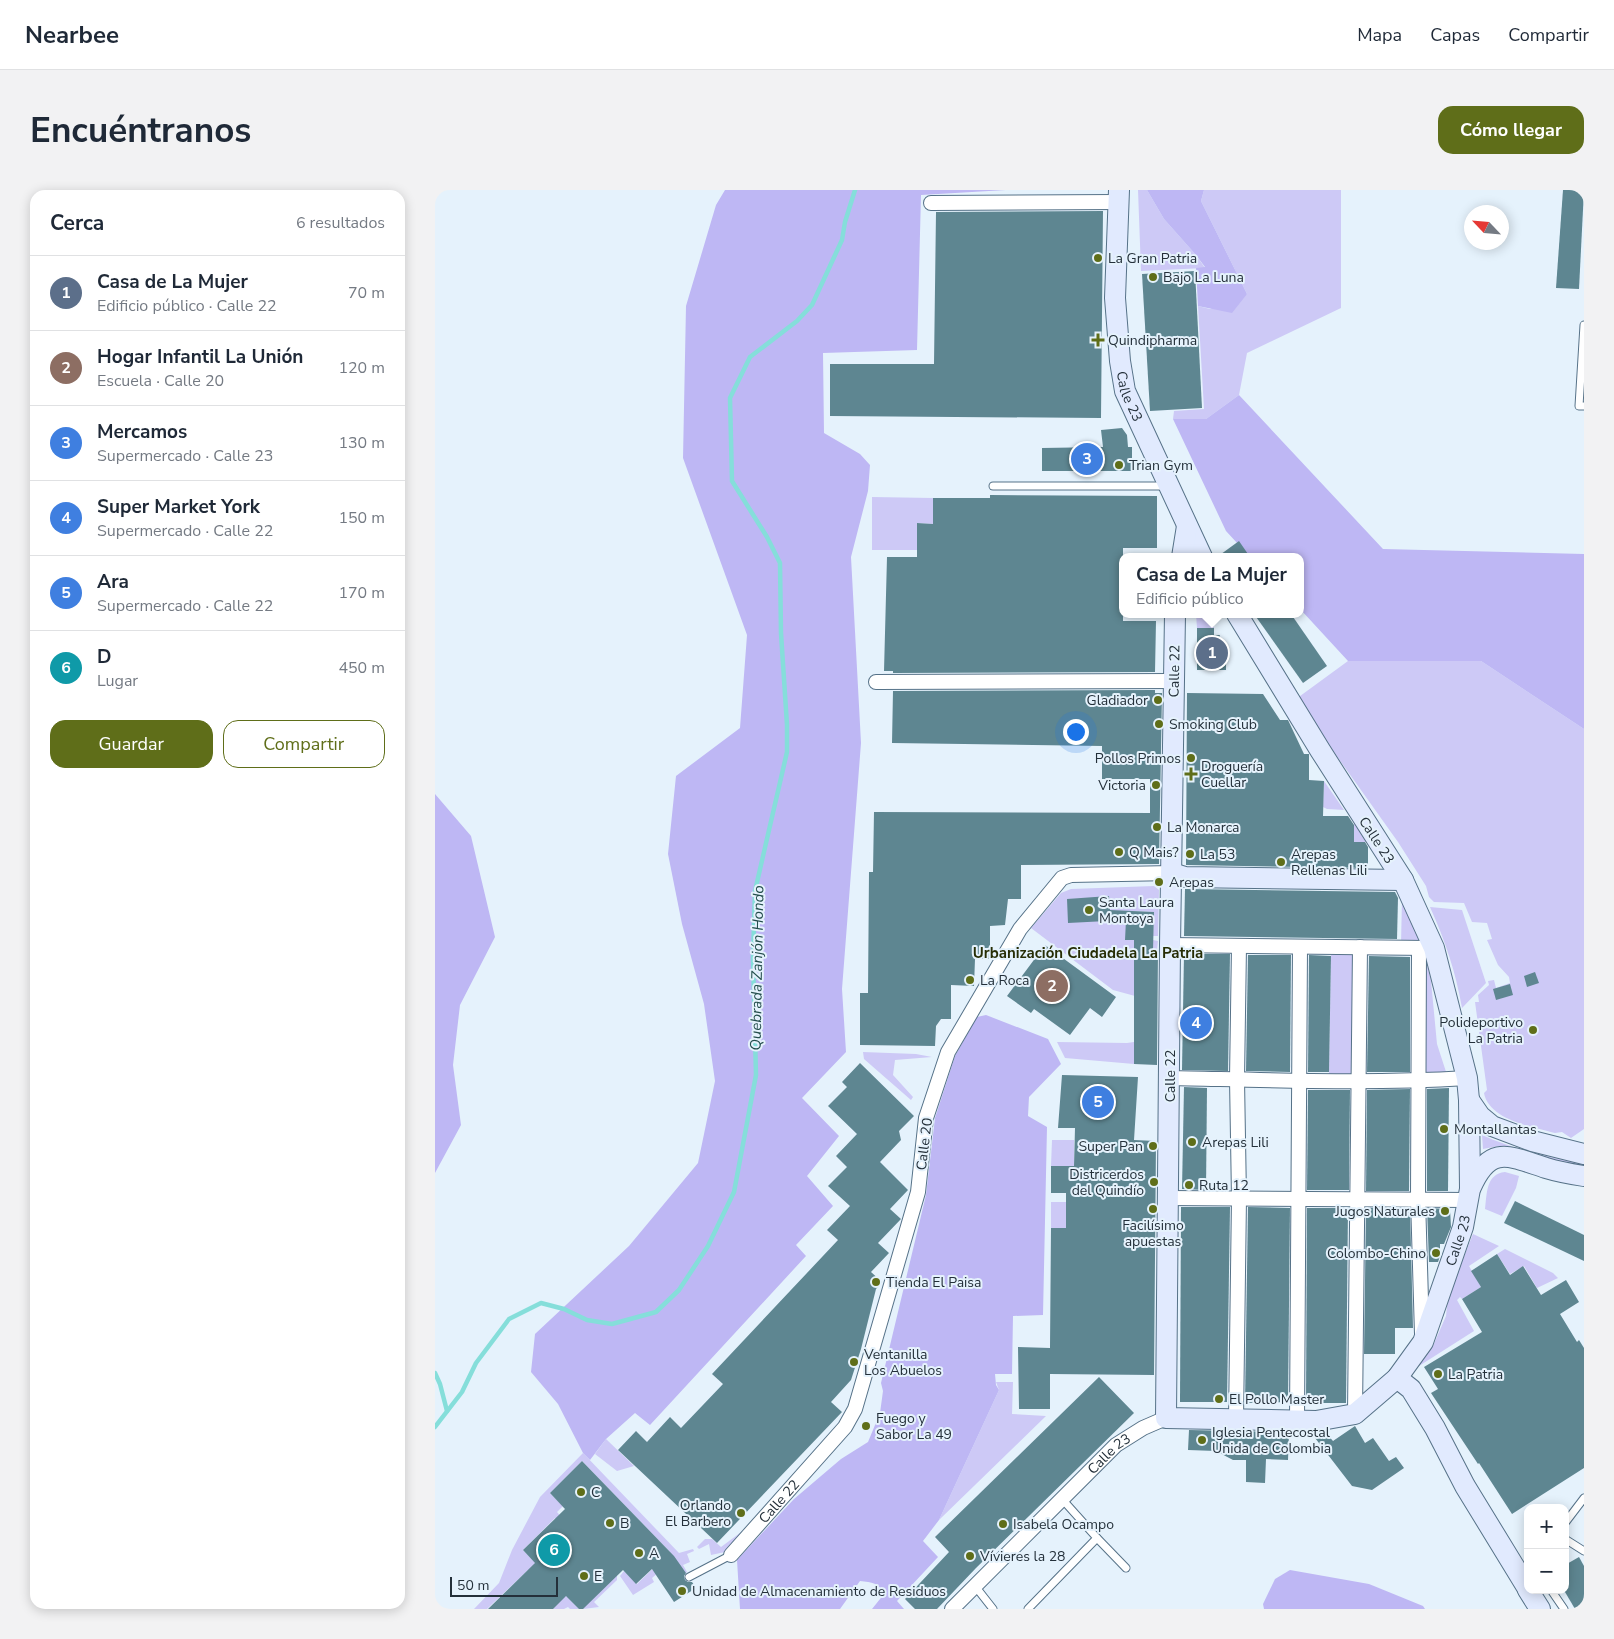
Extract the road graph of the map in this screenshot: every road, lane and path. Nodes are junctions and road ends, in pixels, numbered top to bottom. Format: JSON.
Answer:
{"nodes":[{"id":1,"x":1118,"y":196,"type":"edge"},
{"id":2,"x":931,"y":202,"type":"dead end"},
{"id":3,"x":1584,"y":325,"type":"edge"},
{"id":4,"x":1584,"y":406,"type":"edge"},
{"id":5,"x":993,"y":486,"type":"dead end"},
{"id":6,"x":1169,"y":486,"type":"junction"},
{"id":7,"x":1187,"y":526,"type":"junction"},
{"id":8,"x":1183,"y":553,"type":"edge"},
{"id":9,"x":1200,"y":553,"type":"edge"},
{"id":10,"x":1175,"y":618,"type":"edge"},
{"id":11,"x":1239,"y":618,"type":"edge"},
{"id":12,"x":1174,"y":681,"type":"junction"},
{"id":13,"x":876,"y":682,"type":"dead end"},
{"id":14,"x":1172,"y":873,"type":"junction"},
{"id":15,"x":1403,"y":880,"type":"junction"},
{"id":16,"x":1170,"y":945,"type":"junction"},
{"id":17,"x":1239,"y":946,"type":"junction"},
{"id":18,"x":1300,"y":947,"type":"junction"},
{"id":19,"x":1360,"y":947,"type":"junction"},
{"id":20,"x":1426,"y":948,"type":"junction"},
{"id":21,"x":1170,"y":1078,"type":"junction"},
{"id":22,"x":1467,"y":1078,"type":"junction"},
{"id":23,"x":1237,"y":1080,"type":"junction"},
{"id":24,"x":1300,"y":1080,"type":"junction"},
{"id":25,"x":1359,"y":1081,"type":"junction"},
{"id":26,"x":1419,"y":1081,"type":"junction"},
{"id":27,"x":1469,"y":1100,"type":"junction"},
{"id":28,"x":1584,"y":1154,"type":"edge"},
{"id":29,"x":1584,"y":1176,"type":"edge"},
{"id":30,"x":1470,"y":1194,"type":"junction"},
{"id":31,"x":1168,"y":1198,"type":"junction"},
{"id":32,"x":1239,"y":1198,"type":"junction"},
{"id":33,"x":1299,"y":1198,"type":"junction"},
{"id":34,"x":1358,"y":1199,"type":"junction"},
{"id":35,"x":1418,"y":1199,"type":"junction"},
{"id":36,"x":1423,"y":1342,"type":"junction"},
{"id":37,"x":1397,"y":1378,"type":"junction"},
{"id":38,"x":855,"y":1409,"type":"joint"},
{"id":39,"x":1355,"y":1414,"type":"junction"},
{"id":40,"x":1166,"y":1418,"type":"junction"},
{"id":41,"x":1236,"y":1420,"type":"junction"},
{"id":42,"x":1297,"y":1421,"type":"junction"},
{"id":43,"x":1584,"y":1498,"type":"edge"},
{"id":44,"x":1062,"y":1499,"type":"junction"},
{"id":45,"x":1569,"y":1517,"type":"edge"},
{"id":46,"x":1097,"y":1538,"type":"junction"},
{"id":47,"x":1569,"y":1542,"type":"edge"},
{"id":48,"x":1584,"y":1551,"type":"edge"},
{"id":49,"x":731,"y":1555,"type":"joint"},
{"id":50,"x":1126,"y":1568,"type":"dead end"},
{"id":51,"x":1522,"y":1570,"type":"edge"},
{"id":52,"x":689,"y":1577,"type":"dead end"},
{"id":53,"x":975,"y":1586,"type":"junction"},
{"id":54,"x":1531,"y":1594,"type":"edge"},
{"id":55,"x":1554,"y":1594,"type":"edge"},
{"id":56,"x":952,"y":1609,"type":"edge"},
{"id":57,"x":993,"y":1609,"type":"edge"},
{"id":58,"x":1028,"y":1609,"type":"edge"},
{"id":59,"x":1540,"y":1609,"type":"edge"},
{"id":60,"x":1564,"y":1609,"type":"edge"}],
"edges":[{"from":1,"to":2,"type":"street"},
{"from":1,"to":6,"type":"main road","name":"Calle 23"},
{"from":3,"to":4,"type":"lane"},
{"from":5,"to":6,"type":"lane"},
{"from":6,"to":7,"type":"main road","name":"Calle 23"},
{"from":7,"to":8,"type":"main road"},
{"from":7,"to":9,"type":"main road","name":"Calle 23"},
{"from":10,"to":12,"type":"main road","name":"Calle 22"},
{"from":11,"to":15,"type":"main road","name":"Calle 23"},
{"from":12,"to":13,"type":"street"},
{"from":12,"to":14,"type":"main road","name":"Calle 22"},
{"from":14,"to":15,"type":"main road"},
{"from":14,"to":16,"type":"main road","name":"Calle 22"},
{"from":14,"to":38,"type":"street","name":"Calle 20"},
{"from":15,"to":20,"type":"main road","name":"Calle 23"},
{"from":16,"to":17,"type":"street"},
{"from":16,"to":21,"type":"main road","name":"Calle 22"},
{"from":17,"to":18,"type":"street"},
{"from":17,"to":23,"type":"street"},
{"from":18,"to":19,"type":"street"},
{"from":18,"to":24,"type":"street"},
{"from":19,"to":20,"type":"street"},
{"from":19,"to":25,"type":"street"},
{"from":20,"to":22,"type":"main road","name":"Calle 23"},
{"from":20,"to":26,"type":"street"},
{"from":21,"to":23,"type":"street"},
{"from":21,"to":31,"type":"main road","name":"Calle 22"},
{"from":22,"to":26,"type":"street"},
{"from":22,"to":27,"type":"main road","name":"Calle 23"},
{"from":23,"to":24,"type":"street"},
{"from":23,"to":32,"type":"street"},
{"from":24,"to":25,"type":"street"},
{"from":24,"to":33,"type":"street"},
{"from":25,"to":26,"type":"street"},
{"from":25,"to":34,"type":"street"},
{"from":26,"to":35,"type":"street"},
{"from":27,"to":28,"type":"main road"},
{"from":27,"to":30,"type":"main road","name":"Calle 23"},
{"from":29,"to":30,"type":"main road"},
{"from":30,"to":35,"type":"street"},
{"from":30,"to":36,"type":"main road","name":"Calle 23"},
{"from":31,"to":32,"type":"street"},
{"from":31,"to":40,"type":"main road","name":"Calle 22"},
{"from":32,"to":33,"type":"street"},
{"from":32,"to":41,"type":"street"},
{"from":33,"to":34,"type":"street"},
{"from":33,"to":42,"type":"street"},
{"from":34,"to":35,"type":"street"},
{"from":34,"to":39,"type":"street"},
{"from":35,"to":36,"type":"street"},
{"from":36,"to":37,"type":"main road","name":"Calle 23"},
{"from":37,"to":39,"type":"main road","name":"Calle 23"},
{"from":37,"to":51,"type":"main road"},
{"from":38,"to":49,"type":"street","name":"Calle 22"},
{"from":39,"to":42,"type":"main road","name":"Calle 23"},
{"from":40,"to":41,"type":"main road","name":"Calle 23"},
{"from":40,"to":44,"type":"street","name":"Calle 23"},
{"from":41,"to":42,"type":"main road","name":"Calle 23"},
{"from":43,"to":45,"type":"lane"},
{"from":44,"to":46,"type":"lane"},
{"from":44,"to":53,"type":"street","name":"Calle 23"},
{"from":46,"to":50,"type":"lane"},
{"from":46,"to":58,"type":"lane"},
{"from":47,"to":48,"type":"lane"},
{"from":49,"to":52,"type":"lane","name":"Calle 22"},
{"from":53,"to":56,"type":"street","name":"Calle 23"},
{"from":53,"to":57,"type":"lane"},
{"from":54,"to":59,"type":"main road"},
{"from":55,"to":60,"type":"lane"}]}
